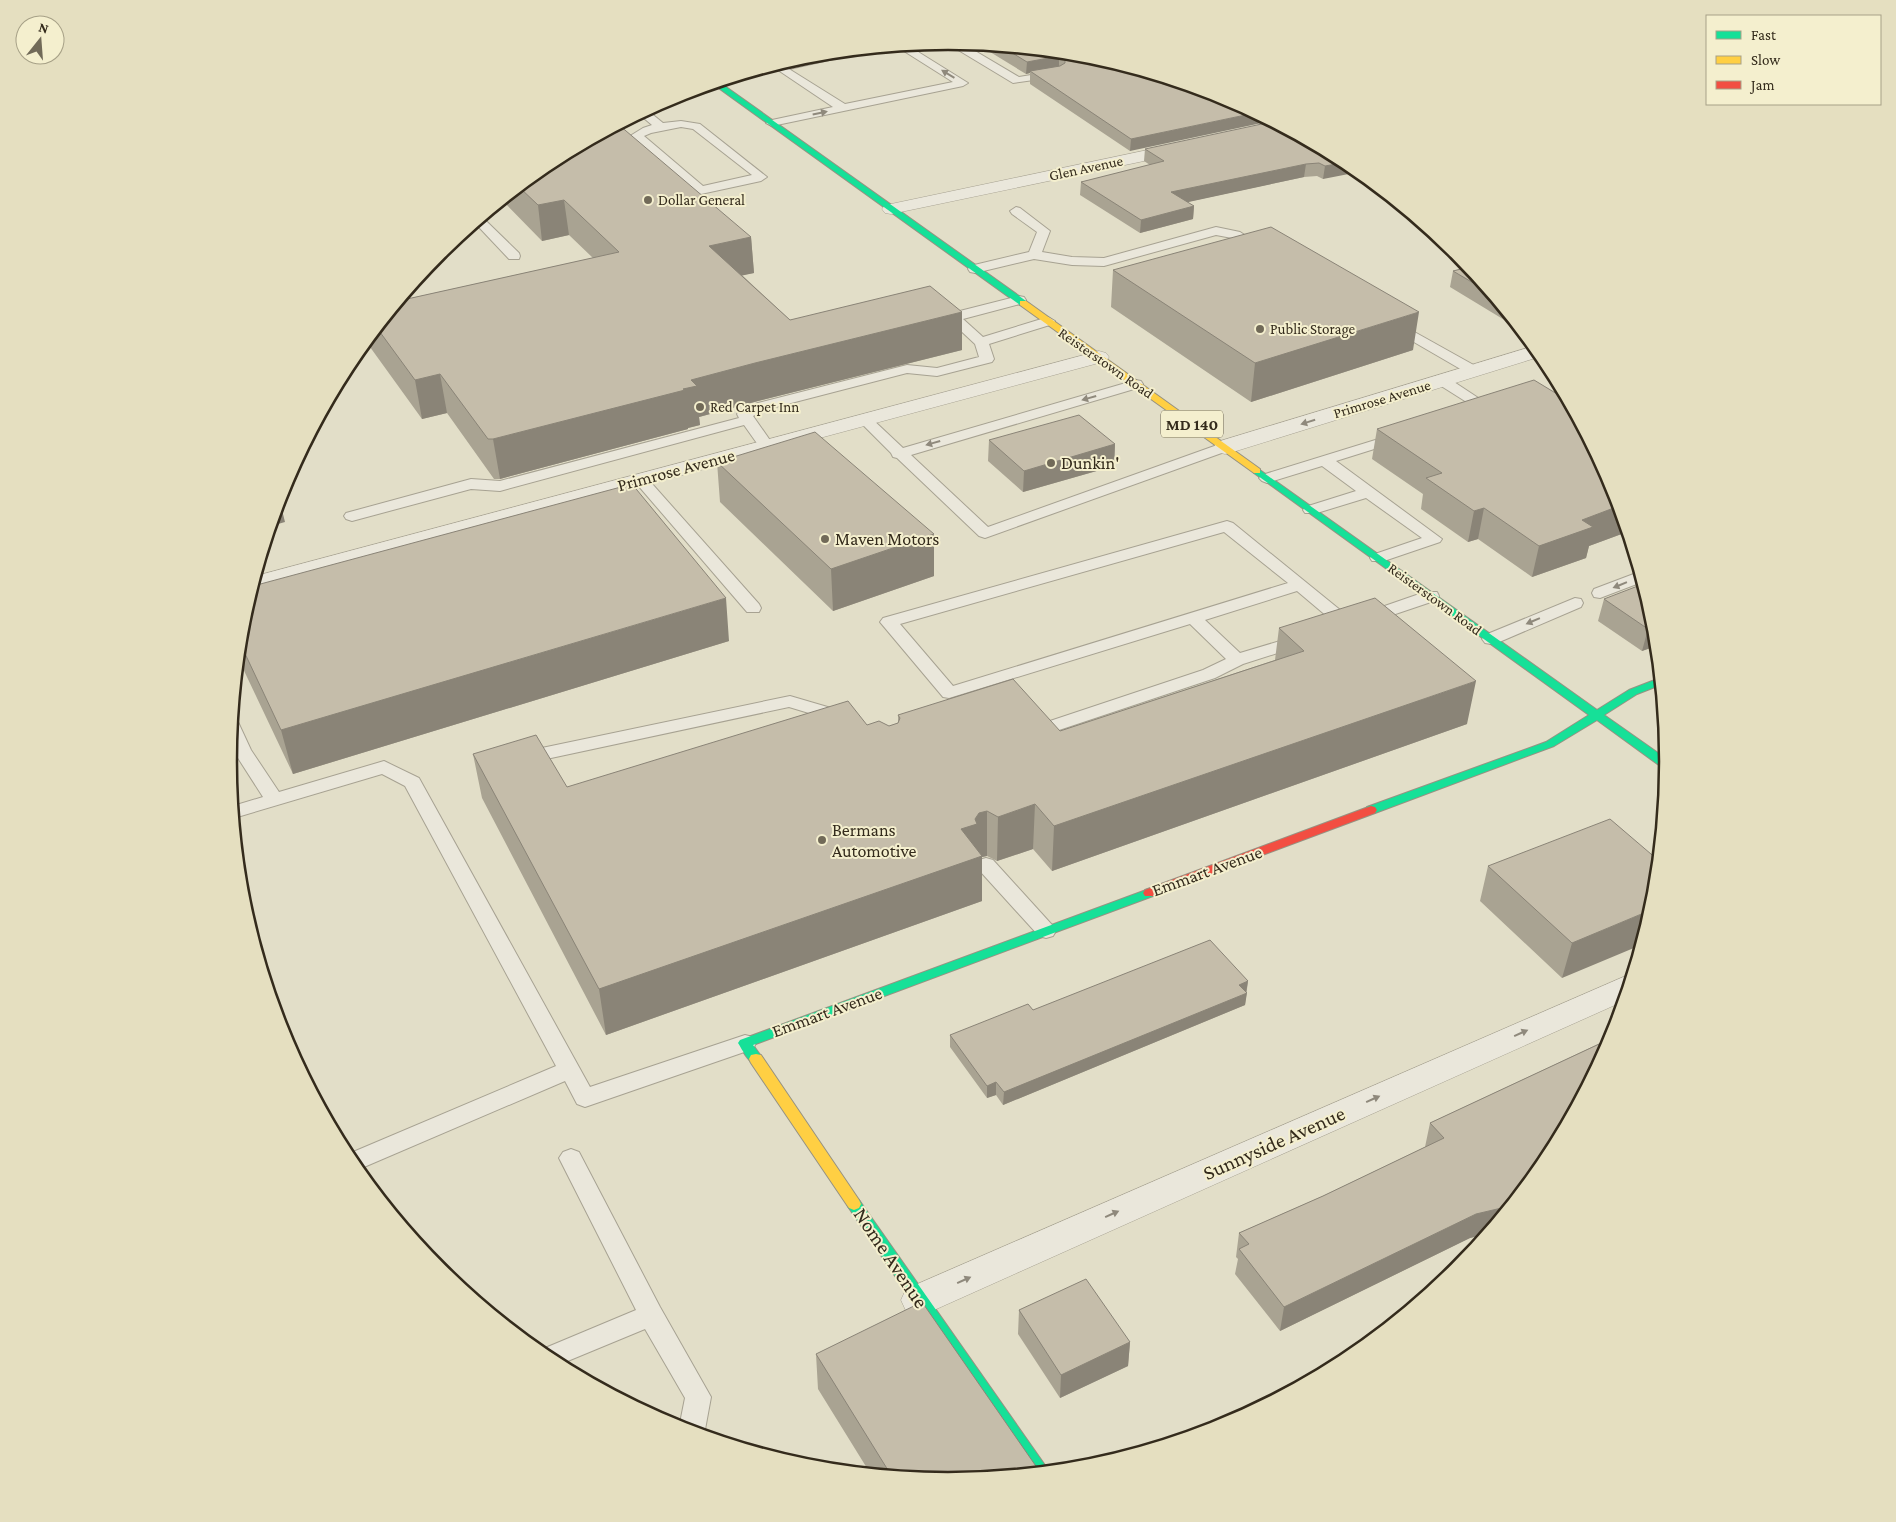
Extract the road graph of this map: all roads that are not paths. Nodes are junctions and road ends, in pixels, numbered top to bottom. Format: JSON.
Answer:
{"nodes":[{"id":1,"x":965,"y":51,"type":"edge"},
{"id":2,"x":910,"y":52,"type":"edge"},
{"id":3,"x":783,"y":70,"type":"edge"},
{"id":4,"x":1059,"y":73,"type":"edge"},
{"id":5,"x":722,"y":87,"type":"edge"},
{"id":6,"x":843,"y":108,"type":"junction"},
{"id":7,"x":648,"y":116,"type":"edge"},
{"id":8,"x":772,"y":123,"type":"junction"},
{"id":9,"x":661,"y":127,"type":"junction"},
{"id":10,"x":1193,"y":145,"type":"edge"},
{"id":11,"x":891,"y":209,"type":"junction"},
{"id":12,"x":1016,"y":211,"type":"dead end"},
{"id":13,"x":482,"y":224,"type":"edge"},
{"id":14,"x":1270,"y":254,"type":"edge"},
{"id":15,"x":1034,"y":255,"type":"junction"},
{"id":16,"x":514,"y":256,"type":"dead end"},
{"id":17,"x":976,"y":269,"type":"junction"},
{"id":18,"x":1018,"y":300,"type":"junction"},
{"id":19,"x":1380,"y":316,"type":"edge"},
{"id":20,"x":1048,"y":321,"type":"junction"},
{"id":21,"x":981,"y":342,"type":"junction"},
{"id":22,"x":1530,"y":353,"type":"edge"},
{"id":23,"x":1099,"y":358,"type":"junction"},
{"id":24,"x":1474,"y":371,"type":"junction"},
{"id":25,"x":1443,"y":380,"type":"junction"},
{"id":26,"x":1136,"y":384,"type":"junction"},
{"id":27,"x":1469,"y":415,"type":"edge"},
{"id":28,"x":748,"y":420,"type":"junction"},
{"id":29,"x":865,"y":420,"type":"junction"},
{"id":30,"x":1415,"y":432,"type":"edge"},
{"id":31,"x":766,"y":446,"type":"junction"},
{"id":32,"x":1225,"y":447,"type":"junction"},
{"id":33,"x":898,"y":454,"type":"junction"},
{"id":34,"x":1324,"y":460,"type":"junction"},
{"id":35,"x":1267,"y":478,"type":"junction"},
{"id":36,"x":641,"y":480,"type":"junction"},
{"id":37,"x":1368,"y":492,"type":"junction"},
{"id":38,"x":1311,"y":510,"type":"junction"},
{"id":39,"x":352,"y":516,"type":"dead end"},
{"id":40,"x":1378,"y":558,"type":"junction"},
{"id":41,"x":1635,"y":579,"type":"edge"},
{"id":42,"x":260,"y":582,"type":"edge"},
{"id":43,"x":1300,"y":585,"type":"junction"},
{"id":44,"x":1600,"y":593,"type":"dead end"},
{"id":45,"x":1431,"y":596,"type":"junction"},
{"id":46,"x":1575,"y":603,"type":"dead end"},
{"id":47,"x":753,"y":608,"type":"dead end"},
{"id":48,"x":1193,"y":618,"type":"junction"},
{"id":49,"x":1355,"y":622,"type":"junction"},
{"id":50,"x":1378,"y":632,"type":"edge"},
{"id":51,"x":1491,"y":639,"type":"junction"},
{"id":52,"x":1237,"y":660,"type":"junction"},
{"id":53,"x":1654,"y":683,"type":"edge"},
{"id":54,"x":1596,"y":715,"type":"junction"},
{"id":55,"x":854,"y":725,"type":"edge"},
{"id":56,"x":1044,"y":729,"type":"edge"},
{"id":57,"x":237,"y":754,"type":"edge"},
{"id":58,"x":537,"y":755,"type":"edge"},
{"id":59,"x":1659,"y":759,"type":"edge"},
{"id":60,"x":275,"y":800,"type":"junction"},
{"id":61,"x":239,"y":810,"type":"edge"},
{"id":62,"x":986,"y":865,"type":"dead end"},
{"id":63,"x":1046,"y":931,"type":"junction"},
{"id":64,"x":1621,"y":989,"type":"edge"},
{"id":65,"x":745,"y":1043,"type":"junction"},
{"id":66,"x":569,"y":1070,"type":"junction"},
{"id":67,"x":571,"y":1158,"type":"dead end"},
{"id":68,"x":359,"y":1159,"type":"edge"},
{"id":69,"x":919,"y":1300,"type":"junction"},
{"id":70,"x":651,"y":1314,"type":"junction"},
{"id":71,"x":556,"y":1354,"type":"edge"},
{"id":72,"x":693,"y":1424,"type":"edge"},
{"id":73,"x":1037,"y":1466,"type":"edge"}],
"edges":[{"from":1,"to":4,"type":"lane"},
{"from":6,"to":2,"type":"lane","one_way":true},
{"from":3,"to":6,"type":"lane"},
{"from":5,"to":8,"type":"main road","name":"Reisterstown Road","number":"MD 140"},
{"from":8,"to":6,"type":"lane","one_way":true},
{"from":7,"to":9,"type":"lane"},
{"from":8,"to":11,"type":"main road","name":"Reisterstown Road","number":"MD 140"},
{"from":9,"to":9,"type":"lane"},
{"from":10,"to":11,"type":"street","name":"Glen Avenue"},
{"from":11,"to":17,"type":"main road","name":"Reisterstown Road","number":"MD 140"},
{"from":12,"to":15,"type":"lane"},
{"from":13,"to":16,"type":"lane"},
{"from":14,"to":15,"type":"lane"},
{"from":15,"to":17,"type":"lane"},
{"from":17,"to":18,"type":"main road","name":"Reisterstown Road","number":"MD 140"},
{"from":18,"to":20,"type":"main road","name":"Reisterstown Road","number":"MD 140"},
{"from":18,"to":21,"type":"lane"},
{"from":19,"to":24,"type":"lane"},
{"from":20,"to":21,"type":"lane"},
{"from":20,"to":23,"type":"main road","name":"Reisterstown Road","number":"MD 140"},
{"from":21,"to":28,"type":"lane"},
{"from":22,"to":24,"type":"street","name":"Primrose Avenue"},
{"from":23,"to":26,"type":"main road","name":"Reisterstown Road","number":"MD 140"},
{"from":23,"to":29,"type":"street","name":"Primrose Avenue"},
{"from":24,"to":25,"type":"street","name":"Primrose Avenue"},
{"from":25,"to":27,"type":"lane"},
{"from":25,"to":32,"type":"street","name":"Primrose Avenue","one_way":true},
{"from":26,"to":32,"type":"main road","name":"Reisterstown Road","number":"MD 140"},
{"from":26,"to":33,"type":"lane","one_way":true},
{"from":28,"to":31,"type":"lane"},
{"from":28,"to":39,"type":"lane"},
{"from":29,"to":31,"type":"street","name":"Primrose Avenue"},
{"from":29,"to":33,"type":"lane"},
{"from":30,"to":34,"type":"lane"},
{"from":31,"to":36,"type":"street","name":"Primrose Avenue"},
{"from":32,"to":33,"type":"lane"},
{"from":32,"to":35,"type":"main road","name":"Reisterstown Road","number":"MD 140"},
{"from":34,"to":35,"type":"lane"},
{"from":34,"to":37,"type":"lane"},
{"from":35,"to":38,"type":"main road","name":"Reisterstown Road","number":"MD 140"},
{"from":36,"to":42,"type":"street","name":"Primrose Avenue"},
{"from":36,"to":47,"type":"lane"},
{"from":37,"to":38,"type":"lane"},
{"from":37,"to":40,"type":"lane"},
{"from":38,"to":40,"type":"main road","name":"Reisterstown Road","number":"MD 140"},
{"from":40,"to":45,"type":"main road","name":"Reisterstown Road","number":"MD 140"},
{"from":41,"to":44,"type":"lane","one_way":true},
{"from":43,"to":48,"type":"lane"},
{"from":43,"to":48,"type":"lane"},
{"from":43,"to":49,"type":"lane"},
{"from":45,"to":49,"type":"lane"},
{"from":45,"to":51,"type":"main road","name":"Reisterstown Road","number":"MD 140"},
{"from":46,"to":51,"type":"lane","one_way":true},
{"from":48,"to":52,"type":"lane"},
{"from":49,"to":50,"type":"lane"},
{"from":49,"to":52,"type":"lane"},
{"from":51,"to":54,"type":"main road","name":"Reisterstown Road","number":"MD 140"},
{"from":52,"to":56,"type":"lane"},
{"from":53,"to":54,"type":"main road","name":"Emmart Avenue"},
{"from":54,"to":59,"type":"main road","name":"Reisterstown Road","number":"MD 140"},
{"from":54,"to":63,"type":"main road","name":"Emmart Avenue"},
{"from":55,"to":58,"type":"lane"},
{"from":57,"to":60,"type":"lane"},
{"from":60,"to":61,"type":"lane"},
{"from":60,"to":66,"type":"lane"},
{"from":62,"to":63,"type":"lane"},
{"from":63,"to":65,"type":"main road","name":"Emmart Avenue"},
{"from":69,"to":64,"type":"street","name":"Sunnyside Avenue","one_way":true},
{"from":65,"to":66,"type":"lane"},
{"from":65,"to":69,"type":"main road","name":"Nome Avenue"},
{"from":66,"to":68,"type":"lane"},
{"from":67,"to":70,"type":"lane"},
{"from":69,"to":73,"type":"main road","name":"Nome Avenue"},
{"from":70,"to":71,"type":"lane"},
{"from":70,"to":72,"type":"lane"}]}
